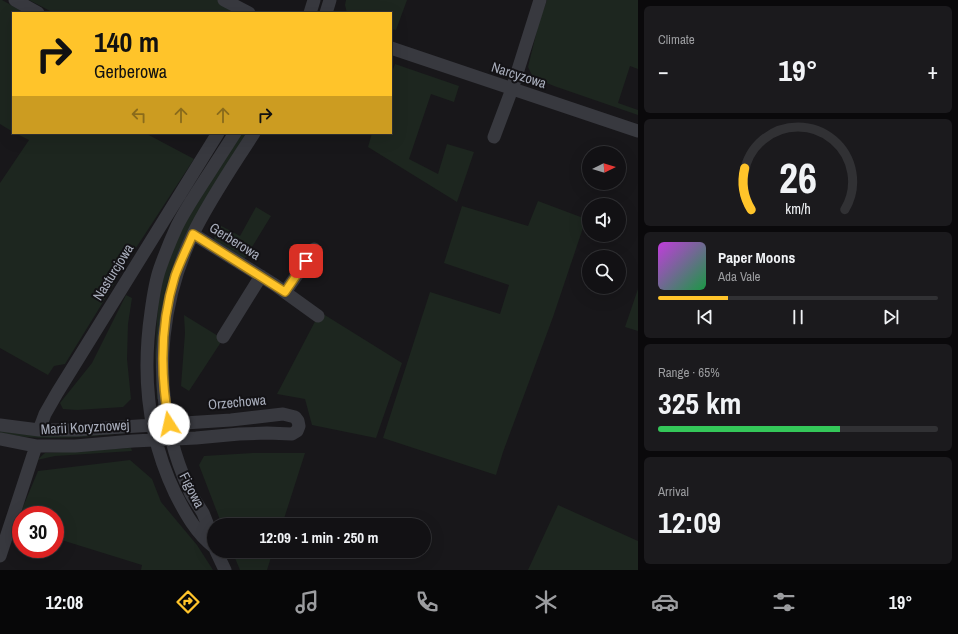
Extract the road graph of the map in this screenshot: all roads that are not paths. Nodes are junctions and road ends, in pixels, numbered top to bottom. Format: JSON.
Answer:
{"nodes":[{"id":1,"x":15,"y":0,"type":"edge"},
{"id":2,"x":224,"y":0,"type":"edge"},
{"id":3,"x":314,"y":0,"type":"edge"},
{"id":4,"x":330,"y":0,"type":"edge"},
{"id":5,"x":540,"y":0,"type":"edge"},
{"id":6,"x":36,"y":12,"type":"edge"},
{"id":7,"x":247,"y":12,"type":"edge"},
{"id":8,"x":310,"y":12,"type":"edge"},
{"id":9,"x":326,"y":12,"type":"edge"},
{"id":10,"x":392,"y":48,"type":"edge"},
{"id":11,"x":512,"y":89,"type":"junction"},
{"id":12,"x":638,"y":131,"type":"edge"},
{"id":13,"x":217,"y":134,"type":"edge"},
{"id":14,"x":234,"y":134,"type":"edge"},
{"id":15,"x":253,"y":134,"type":"edge"},
{"id":16,"x":494,"y":137,"type":"dead end"},
{"id":17,"x":193,"y":234,"type":"junction"},
{"id":18,"x":314,"y":249,"type":"dead end"},
{"id":19,"x":261,"y":276,"type":"junction"},
{"id":20,"x":285,"y":292,"type":"junction"},
{"id":21,"x":318,"y":316,"type":"dead end"},
{"id":22,"x":223,"y":337,"type":"dead end"},
{"id":23,"x":169,"y":424,"type":"junction"},
{"id":24,"x":0,"y":425,"type":"edge"},
{"id":25,"x":152,"y":425,"type":"junction"},
{"id":26,"x":39,"y":430,"type":"junction"},
{"id":27,"x":0,"y":439,"type":"edge"},
{"id":28,"x":155,"y":440,"type":"junction"},
{"id":29,"x":171,"y":440,"type":"junction"},
{"id":30,"x":36,"y":446,"type":"junction"},
{"id":31,"x":207,"y":524,"type":"edge"},
{"id":32,"x":3,"y":536,"type":"edge"},
{"id":33,"x":207,"y":539,"type":"edge"},
{"id":34,"x":0,"y":556,"type":"edge"},
{"id":35,"x":219,"y":558,"type":"edge"},
{"id":36,"x":225,"y":570,"type":"edge"}],
"edges":[{"from":1,"to":6,"type":"street"},
{"from":2,"to":7,"type":"street"},
{"from":3,"to":8,"type":"street"},
{"from":4,"to":9,"type":"street"},
{"from":5,"to":11,"type":"street"},
{"from":10,"to":11,"type":"street","name":"Narcyzowa"},
{"from":11,"to":12,"type":"street","name":"Narcyzowa"},
{"from":11,"to":16,"type":"street"},
{"from":13,"to":26,"type":"street","name":"Nasturcjowa"},
{"from":14,"to":25,"type":"street","name":"Figowa"},
{"from":15,"to":17,"type":"street","name":"Figowa"},
{"from":17,"to":19,"type":"street","name":"Gerberowa"},
{"from":17,"to":23,"type":"street","name":"Figowa"},
{"from":18,"to":20,"type":"street"},
{"from":19,"to":20,"type":"street","name":"Gerberowa"},
{"from":19,"to":22,"type":"street","name":"Gerberowa"},
{"from":20,"to":21,"type":"street","name":"Gerberowa"},
{"from":23,"to":25,"type":"street","name":"Orzechowa"},
{"from":23,"to":29,"type":"street","name":"Figowa"},
{"from":23,"to":29,"type":"street","name":"Orzechowa"},
{"from":24,"to":26,"type":"street","name":"Marii Koryznowej"},
{"from":25,"to":26,"type":"street","name":"Marii Koryznowej"},
{"from":25,"to":28,"type":"street","name":"Figowa"},
{"from":27,"to":30,"type":"street","name":"Marii Koryznowej"},
{"from":28,"to":29,"type":"street","name":"Marii Koryznowej"},
{"from":28,"to":30,"type":"street","name":"Marii Koryznowej"},
{"from":28,"to":33,"type":"street","name":"Figowa"},
{"from":29,"to":31,"type":"street","name":"Figowa"},
{"from":30,"to":32,"type":"street"},
{"from":32,"to":34,"type":"street"},
{"from":35,"to":36,"type":"street"}]}
